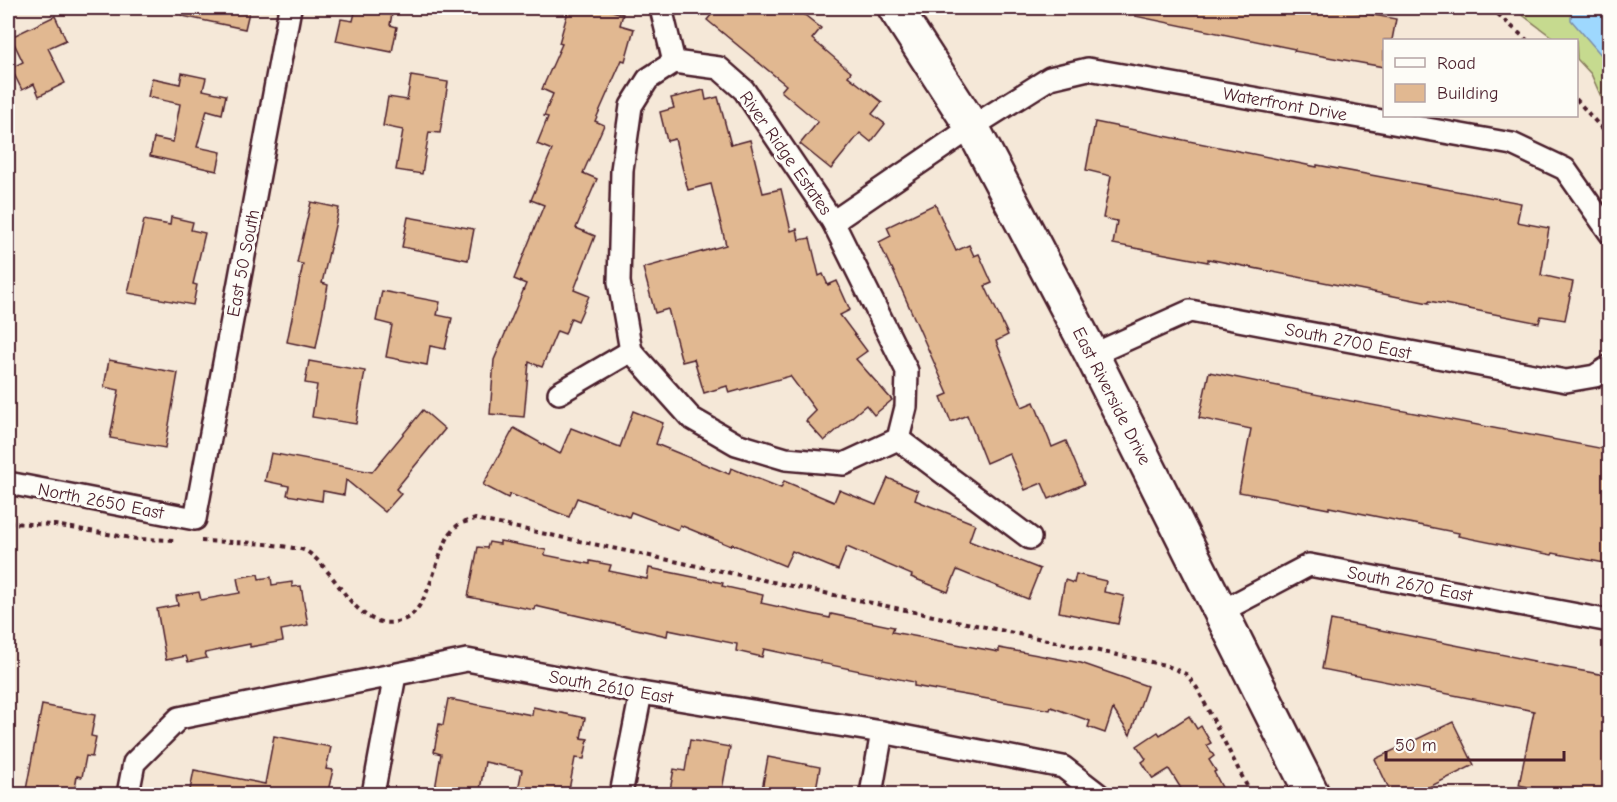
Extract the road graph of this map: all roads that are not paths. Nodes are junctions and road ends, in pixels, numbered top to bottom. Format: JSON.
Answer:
{"nodes":[{"id":1,"x":290,"y":8,"type":"edge"},
{"id":2,"x":661,"y":8,"type":"edge"},
{"id":3,"x":895,"y":8,"type":"edge"},
{"id":4,"x":674,"y":62,"type":"junction"},
{"id":5,"x":972,"y":127,"type":"junction"},
{"id":6,"x":833,"y":222,"type":"junction"},
{"id":7,"x":1610,"y":233,"type":"edge"},
{"id":8,"x":631,"y":351,"type":"junction"},
{"id":9,"x":1092,"y":355,"type":"junction"},
{"id":10,"x":1610,"y":366,"type":"edge"},
{"id":11,"x":559,"y":393,"type":"dead end"},
{"id":12,"x":898,"y":439,"type":"junction"},
{"id":13,"x":8,"y":483,"type":"edge"},
{"id":14,"x":195,"y":519,"type":"joint"},
{"id":15,"x":1030,"y":538,"type":"dead end"},
{"id":16,"x":1220,"y":612,"type":"junction"},
{"id":17,"x":1610,"y":621,"type":"edge"},
{"id":18,"x":395,"y":675,"type":"junction"},
{"id":19,"x":641,"y":693,"type":"junction"},
{"id":20,"x":882,"y":732,"type":"junction"},
{"id":21,"x":128,"y":795,"type":"edge"},
{"id":22,"x":373,"y":795,"type":"edge"},
{"id":23,"x":621,"y":795,"type":"edge"},
{"id":24,"x":871,"y":795,"type":"edge"},
{"id":25,"x":1098,"y":795,"type":"edge"},
{"id":26,"x":1312,"y":795,"type":"edge"}],
"edges":[{"from":1,"to":14,"type":"street","name":"East 50 South"},
{"from":2,"to":4,"type":"street"},
{"from":3,"to":5,"type":"main road","name":"East Riverside Drive"},
{"from":4,"to":6,"type":"street","name":"River Ridge Estates"},
{"from":4,"to":8,"type":"street"},
{"from":5,"to":6,"type":"street","name":"River Ridge Estates"},
{"from":5,"to":7,"type":"street","name":"Waterfront Drive"},
{"from":5,"to":9,"type":"main road","name":"East Riverside Drive"},
{"from":6,"to":12,"type":"street","name":"River Ridge Estates"},
{"from":8,"to":11,"type":"street"},
{"from":8,"to":12,"type":"street"},
{"from":9,"to":10,"type":"street","name":"South 2700 East"},
{"from":9,"to":16,"type":"main road","name":"East Riverside Drive"},
{"from":12,"to":15,"type":"street"},
{"from":13,"to":14,"type":"street","name":"North 2650 East"},
{"from":16,"to":17,"type":"street","name":"South 2670 East"},
{"from":16,"to":26,"type":"main road","name":"East Riverside Drive"},
{"from":18,"to":19,"type":"street","name":"South 2610 East"},
{"from":18,"to":21,"type":"street","name":"South 2610 East"},
{"from":18,"to":22,"type":"street"},
{"from":19,"to":20,"type":"street","name":"South 2610 East"},
{"from":19,"to":23,"type":"street"},
{"from":20,"to":24,"type":"street"},
{"from":20,"to":25,"type":"street","name":"South 2610 East"}]}
